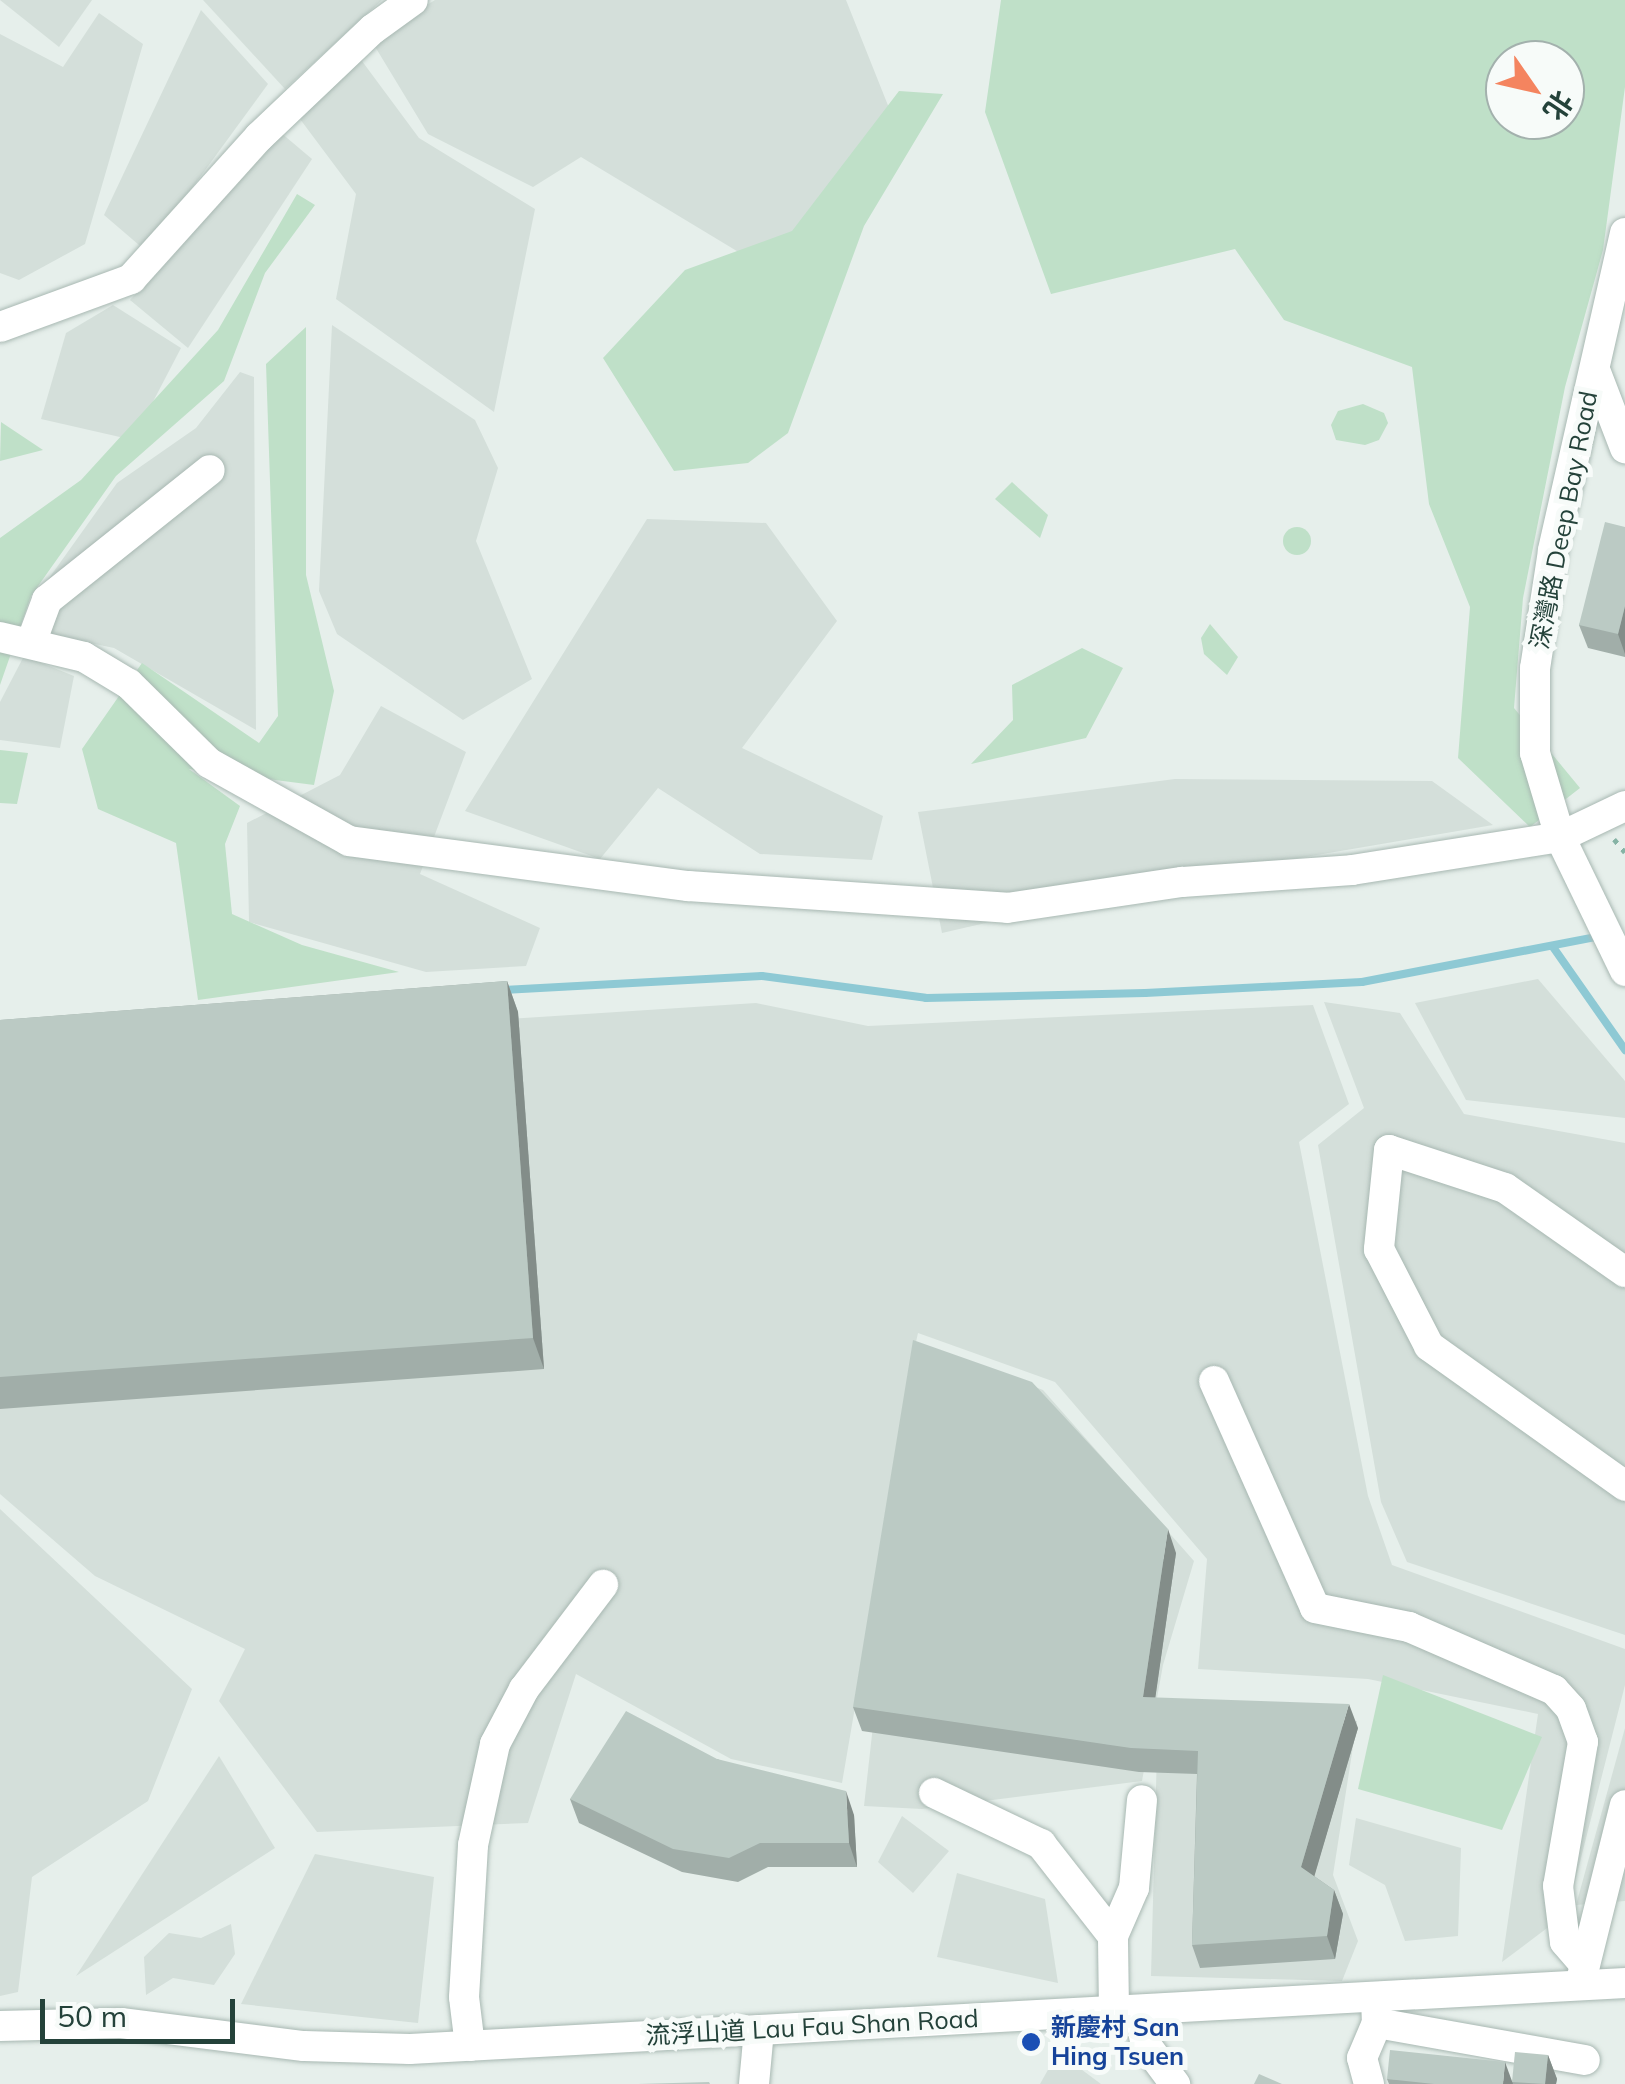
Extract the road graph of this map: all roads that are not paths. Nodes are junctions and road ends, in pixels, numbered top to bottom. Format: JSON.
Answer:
{"nodes":[{"id":1,"x":412,"y":0,"type":"edge"},
{"id":2,"x":1625,"y":233,"type":"edge"},
{"id":3,"x":0,"y":327,"type":"edge"},
{"id":4,"x":1594,"y":367,"type":"junction"},
{"id":5,"x":1625,"y":448,"type":"edge"},
{"id":6,"x":210,"y":470,"type":"dead end"},
{"id":7,"x":0,"y":637,"type":"edge"},
{"id":8,"x":30,"y":643,"type":"junction"},
{"id":9,"x":1625,"y":806,"type":"edge"},
{"id":10,"x":1560,"y":837,"type":"junction"},
{"id":11,"x":1623,"y":968,"type":"edge"},
{"id":12,"x":1625,"y":1272,"type":"edge"},
{"id":13,"x":1214,"y":1381,"type":"dead end"},
{"id":14,"x":1625,"y":1486,"type":"edge"},
{"id":15,"x":603,"y":1585,"type":"dead end"},
{"id":16,"x":934,"y":1794,"type":"dead end"},
{"id":17,"x":1142,"y":1800,"type":"dead end"},
{"id":18,"x":1625,"y":1806,"type":"edge"},
{"id":19,"x":1113,"y":1936,"type":"junction"},
{"id":20,"x":1582,"y":1976,"type":"junction"},
{"id":21,"x":1625,"y":1983,"type":"edge"},
{"id":22,"x":1127,"y":2010,"type":"junction"},
{"id":23,"x":1377,"y":2010,"type":"junction"},
{"id":24,"x":0,"y":2026,"type":"edge"},
{"id":25,"x":759,"y":2030,"type":"junction"},
{"id":26,"x":470,"y":2046,"type":"junction"},
{"id":27,"x":1585,"y":2060,"type":"dead end"},
{"id":28,"x":754,"y":2084,"type":"edge"},
{"id":29,"x":1175,"y":2084,"type":"edge"},
{"id":30,"x":1370,"y":2084,"type":"edge"}],
"edges":[{"from":1,"to":3,"type":"street"},
{"from":2,"to":4,"type":"street","name":"深灣路 Deep Bay Road"},
{"from":4,"to":5,"type":"street"},
{"from":4,"to":10,"type":"street","name":"深灣路 Deep Bay Road"},
{"from":6,"to":8,"type":"street"},
{"from":7,"to":8,"type":"street"},
{"from":8,"to":10,"type":"street"},
{"from":9,"to":10,"type":"street"},
{"from":10,"to":11,"type":"street","name":"深灣路 Deep Bay Road"},
{"from":12,"to":14,"type":"street"},
{"from":13,"to":20,"type":"street"},
{"from":15,"to":26,"type":"street"},
{"from":16,"to":19,"type":"street"},
{"from":17,"to":19,"type":"street"},
{"from":18,"to":20,"type":"street"},
{"from":19,"to":22,"type":"street"},
{"from":20,"to":21,"type":"street","name":"流浮山道 Lau Fau Shan Road"},
{"from":20,"to":23,"type":"street","name":"流浮山道 Lau Fau Shan Road"},
{"from":22,"to":23,"type":"street","name":"流浮山道 Lau Fau Shan Road"},
{"from":22,"to":25,"type":"street","name":"流浮山道 Lau Fau Shan Road"},
{"from":22,"to":29,"type":"street"},
{"from":23,"to":27,"type":"street"},
{"from":23,"to":30,"type":"street"},
{"from":24,"to":26,"type":"street","name":"流浮山道 Lau Fau Shan Road"},
{"from":25,"to":26,"type":"street","name":"流浮山道 Lau Fau Shan Road"},
{"from":25,"to":28,"type":"street"}]}
